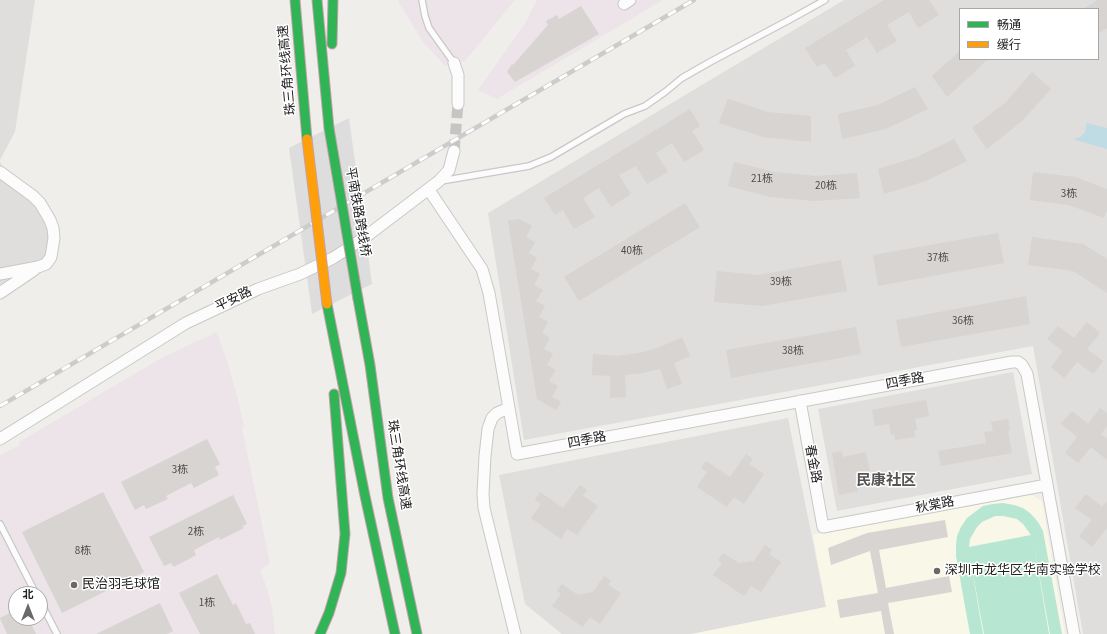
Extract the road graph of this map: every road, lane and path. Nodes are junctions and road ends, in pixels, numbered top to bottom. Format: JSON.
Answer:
{"nodes":[{"id":1,"x":295,"y":0,"type":"edge"},
{"id":2,"x":317,"y":0,"type":"edge"},
{"id":3,"x":333,"y":0,"type":"edge"},
{"id":4,"x":422,"y":0,"type":"edge"},
{"id":5,"x":825,"y":0,"type":"edge"},
{"id":6,"x":454,"y":63,"type":"joint"},
{"id":7,"x":458,"y":104,"type":"tunnel mouth"},
{"id":8,"x":329,"y":128,"type":"junction"},
{"id":9,"x":454,"y":152,"type":"tunnel mouth"},
{"id":10,"x":0,"y":172,"type":"edge"},
{"id":11,"x":439,"y":181,"type":"junction"},
{"id":12,"x":429,"y":190,"type":"junction"},
{"id":13,"x":38,"y":268,"type":"junction"},
{"id":14,"x":0,"y":274,"type":"edge"},
{"id":15,"x":0,"y":293,"type":"edge"},
{"id":16,"x":358,"y":299,"type":"joint"},
{"id":17,"x":327,"y":304,"type":"junction"},
{"id":18,"x":370,"y":365,"type":"junction"},
{"id":19,"x":800,"y":401,"type":"junction"},
{"id":20,"x":509,"y":408,"type":"junction"},
{"id":21,"x":0,"y":439,"type":"edge"},
{"id":22,"x":395,"y":483,"type":"dead end"},
{"id":23,"x":1048,"y":485,"type":"junction"},
{"id":24,"x":0,"y":524,"type":"edge"},
{"id":25,"x":823,"y":526,"type":"joint"},
{"id":26,"x":32,"y":586,"type":"edge"},
{"id":27,"x":48,"y":617,"type":"edge"},
{"id":28,"x":57,"y":634,"type":"edge"},
{"id":29,"x":320,"y":634,"type":"edge"},
{"id":30,"x":395,"y":634,"type":"edge"},
{"id":31,"x":417,"y":634,"type":"edge"},
{"id":32,"x":515,"y":634,"type":"edge"},
{"id":33,"x":1074,"y":634,"type":"edge"}],
"edges":[{"from":1,"to":17,"type":"highway","name":"珠三角环线高速","bridge":true},
{"from":2,"to":8,"type":"highway"},
{"from":3,"to":8,"type":"highway"},
{"from":4,"to":6,"type":"lane"},
{"from":5,"to":11,"type":"lane"},
{"from":6,"to":7,"type":"street"},
{"from":8,"to":16,"type":"highway","name":"平南铁路跨线桥","bridge":true},
{"from":9,"to":11,"type":"street","name":"平安路"},
{"from":10,"to":13,"type":"street"},
{"from":11,"to":12,"type":"street","name":"平安路"},
{"from":12,"to":20,"type":"street"},
{"from":12,"to":21,"type":"street","name":"平安路"},
{"from":13,"to":14,"type":"street"},
{"from":13,"to":15,"type":"street"},
{"from":16,"to":18,"type":"highway","name":"珠三角环线高速"},
{"from":17,"to":29,"type":"highway"},
{"from":17,"to":30,"type":"highway"},
{"from":18,"to":22,"type":"highway"},
{"from":18,"to":31,"type":"highway","name":"珠三角环线高速"},
{"from":19,"to":20,"type":"street","name":"四季路"},
{"from":19,"to":23,"type":"street","name":"四季路"},
{"from":19,"to":25,"type":"street","name":"春金路"},
{"from":20,"to":32,"type":"street"},
{"from":23,"to":25,"type":"street","name":"秋棠路"},
{"from":23,"to":33,"type":"street","name":"四季路"},
{"from":24,"to":26,"type":"lane"},
{"from":27,"to":28,"type":"lane"}]}
